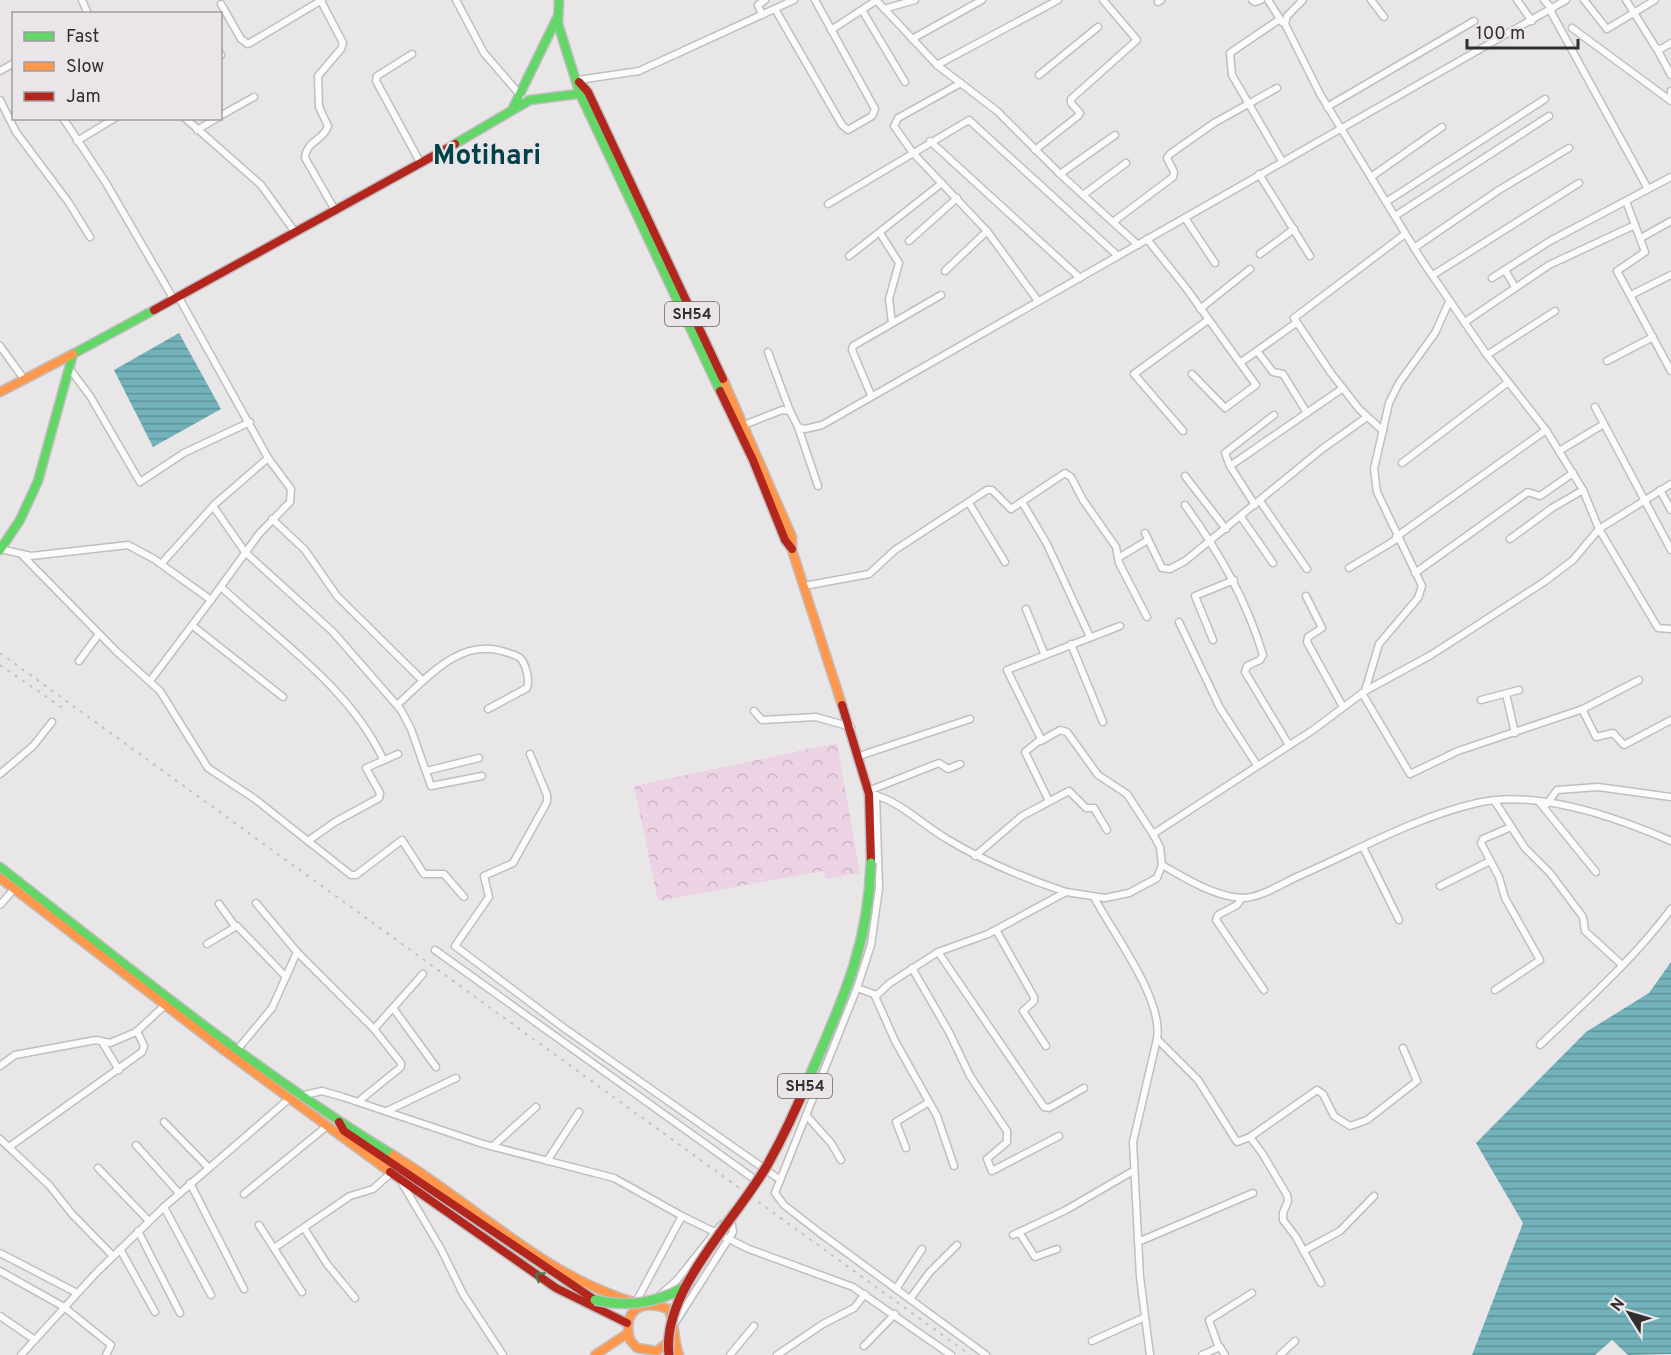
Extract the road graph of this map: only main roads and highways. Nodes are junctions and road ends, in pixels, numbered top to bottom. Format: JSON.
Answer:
{"nodes":[{"id":1,"x":559,"y":0,"type":"edge"},
{"id":2,"x":557,"y":18,"type":"junction"},
{"id":3,"x":584,"y":93,"type":"junction"},
{"id":4,"x":513,"y":109,"type":"junction"},
{"id":5,"x":73,"y":354,"type":"junction"},
{"id":6,"x":0,"y":392,"type":"edge"},
{"id":7,"x":0,"y":549,"type":"edge"},
{"id":8,"x":792,"y":550,"type":"junction"},
{"id":9,"x":0,"y":867,"type":"edge"},
{"id":10,"x":0,"y":878,"type":"edge"},
{"id":11,"x":295,"y":1097,"type":"junction"},
{"id":12,"x":338,"y":1120,"type":"junction"},
{"id":13,"x":329,"y":1128,"type":"junction"},
{"id":14,"x":344,"y":1131,"type":"junction"},
{"id":15,"x":685,"y":1287,"type":"junction"},
{"id":16,"x":644,"y":1303,"type":"junction"},
{"id":17,"x":627,"y":1323,"type":"junction"},
{"id":18,"x":628,"y":1333,"type":"junction"},
{"id":19,"x":673,"y":1338,"type":"junction"},
{"id":20,"x":652,"y":1353,"type":"edge"},
{"id":21,"x":598,"y":1354,"type":"edge"},
{"id":22,"x":669,"y":1355,"type":"edge"},
{"id":23,"x":679,"y":1355,"type":"edge"}],
"edges":[{"from":1,"to":2,"type":"main road","number":"SH54"},
{"from":2,"to":3,"type":"main road","number":"SH54"},
{"from":2,"to":4,"type":"main road"},
{"from":3,"to":4,"type":"main road"},
{"from":3,"to":8,"type":"main road","number":"SH54"},
{"from":3,"to":8,"type":"main road","number":"SH54"},
{"from":4,"to":5,"type":"main road"},
{"from":5,"to":6,"type":"main road"},
{"from":5,"to":7,"type":"main road"},
{"from":8,"to":15,"type":"main road","number":"SH54","bridge":true},
{"from":9,"to":11,"type":"main road"},
{"from":10,"to":11,"type":"main road"},
{"from":11,"to":12,"type":"main road"},
{"from":11,"to":13,"type":"main road"},
{"from":12,"to":14,"type":"main road"},
{"from":12,"to":16,"type":"main road"},
{"from":13,"to":14,"type":"main road"},
{"from":17,"to":13,"type":"main road","one_way":true},
{"from":14,"to":15,"type":"main road","bridge":true},
{"from":15,"to":22,"type":"main road","bridge":true},
{"from":16,"to":17,"type":"main road"},
{"from":16,"to":19,"type":"main road"},
{"from":17,"to":18,"type":"main road"},
{"from":18,"to":20,"type":"main road"},
{"from":18,"to":21,"type":"main road"},
{"from":19,"to":20,"type":"main road"},
{"from":19,"to":23,"type":"main road"}]}
